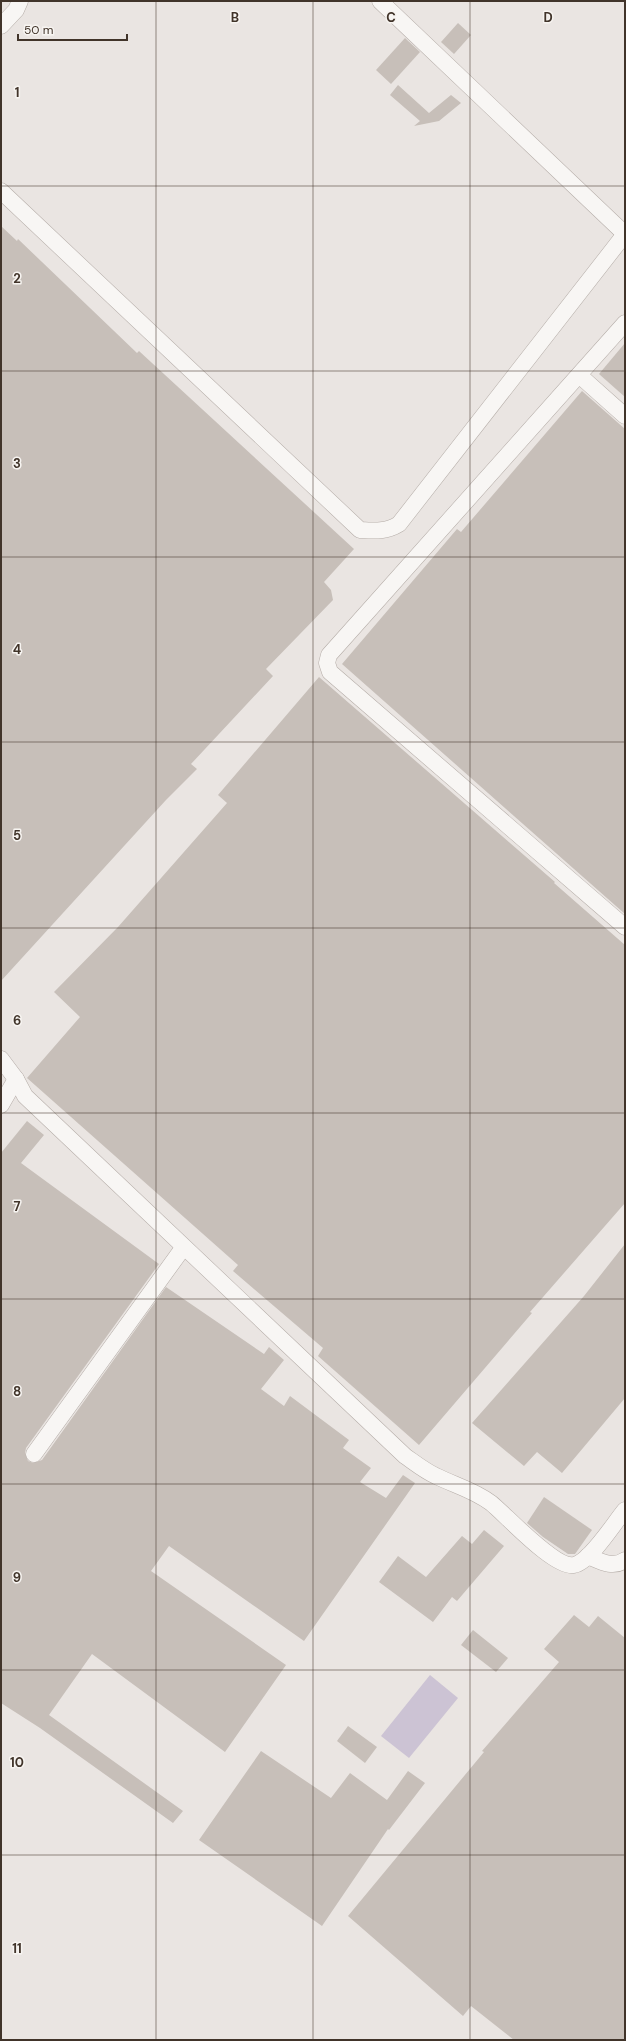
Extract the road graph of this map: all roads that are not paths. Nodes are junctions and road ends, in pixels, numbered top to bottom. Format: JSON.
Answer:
{"nodes":[{"id":1,"x":20,"y":1,"type":"edge"},
{"id":2,"x":380,"y":1,"type":"edge"},
{"id":3,"x":1,"y":26,"type":"edge"},
{"id":4,"x":1,"y":191,"type":"edge"},
{"id":5,"x":625,"y":234,"type":"edge"},
{"id":6,"x":625,"y":323,"type":"edge"},
{"id":7,"x":579,"y":375,"type":"junction"},
{"id":8,"x":625,"y":416,"type":"edge"},
{"id":9,"x":625,"y":927,"type":"edge"},
{"id":10,"x":1,"y":1059,"type":"edge"},
{"id":11,"x":16,"y":1079,"type":"junction"},
{"id":12,"x":1,"y":1104,"type":"edge"},
{"id":13,"x":183,"y":1248,"type":"junction"},
{"id":14,"x":34,"y":1454,"type":"dead end"},
{"id":15,"x":625,"y":1510,"type":"edge"},
{"id":16,"x":588,"y":1556,"type":"junction"},
{"id":17,"x":625,"y":1560,"type":"edge"}],
"edges":[{"from":1,"to":3,"type":"street"},
{"from":2,"to":5,"type":"street"},
{"from":4,"to":5,"type":"street"},
{"from":6,"to":7,"type":"street"},
{"from":7,"to":8,"type":"street"},
{"from":7,"to":9,"type":"street"},
{"from":10,"to":11,"type":"street"},
{"from":11,"to":12,"type":"street"},
{"from":11,"to":13,"type":"street"},
{"from":13,"to":14,"type":"street"},
{"from":13,"to":16,"type":"street"},
{"from":15,"to":16,"type":"street"},
{"from":16,"to":17,"type":"street"}]}
